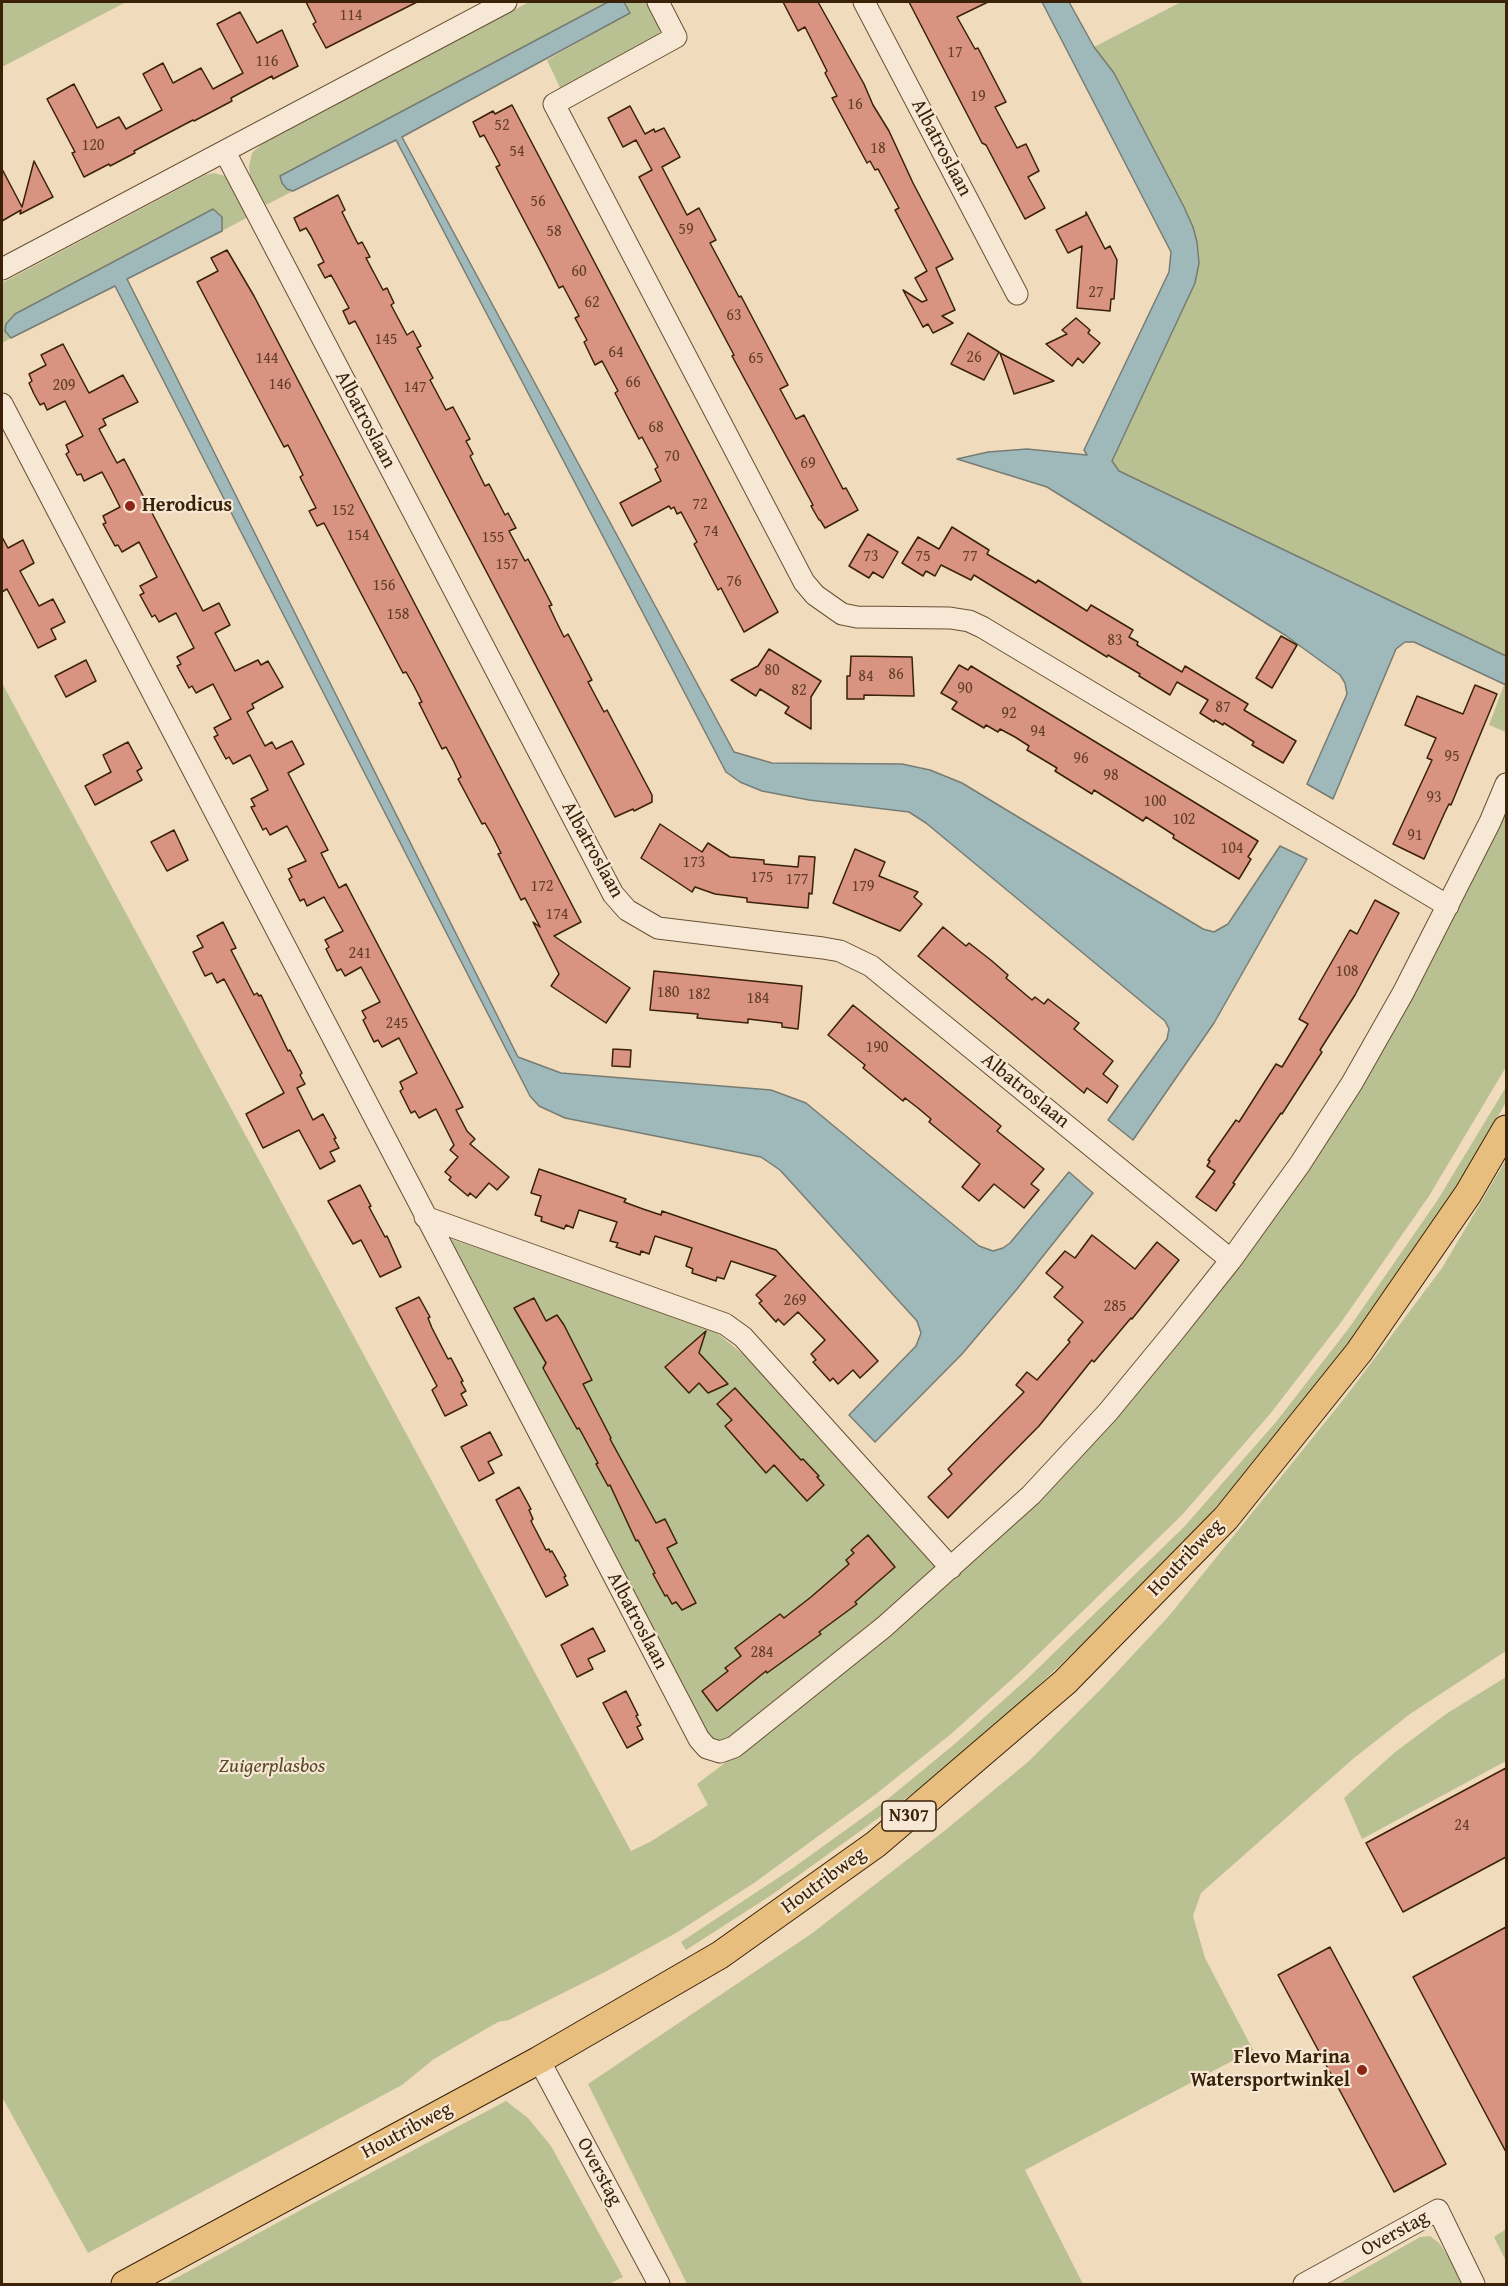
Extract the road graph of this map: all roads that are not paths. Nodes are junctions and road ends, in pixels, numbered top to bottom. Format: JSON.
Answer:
{"nodes":[{"id":1,"x":506,"y":2,"type":"edge"},
{"id":2,"x":658,"y":2,"type":"edge"},
{"id":3,"x":864,"y":2,"type":"edge"},
{"id":4,"x":225,"y":152,"type":"junction"},
{"id":5,"x":2,"y":269,"type":"edge"},
{"id":6,"x":1017,"y":294,"type":"dead end"},
{"id":7,"x":2,"y":404,"type":"edge"},
{"id":8,"x":1506,"y":784,"type":"edge"},
{"id":9,"x":1448,"y":906,"type":"junction"},
{"id":10,"x":1506,"y":1129,"type":"edge"},
{"id":11,"x":425,"y":1217,"type":"junction"},
{"id":12,"x":1231,"y":1260,"type":"junction"},
{"id":13,"x":951,"y":1568,"type":"junction"},
{"id":14,"x":539,"y":2060,"type":"junction"},
{"id":15,"x":1310,"y":2283,"type":"edge"},
{"id":16,"x":125,"y":2284,"type":"edge"},
{"id":17,"x":659,"y":2284,"type":"edge"},
{"id":18,"x":1474,"y":2284,"type":"edge"}],
"edges":[{"from":1,"to":4,"type":"street"},
{"from":2,"to":9,"type":"street"},
{"from":3,"to":6,"type":"street","name":"Albatroslaan"},
{"from":4,"to":5,"type":"street"},
{"from":4,"to":12,"type":"street","name":"Albatroslaan"},
{"from":7,"to":11,"type":"street","name":"Albatroslaan"},
{"from":8,"to":9,"type":"street","name":"Albatroslaan"},
{"from":9,"to":12,"type":"street","name":"Albatroslaan"},
{"from":10,"to":14,"type":"main road","name":"Houtribweg","number":"N307"},
{"from":11,"to":13,"type":"street"},
{"from":11,"to":13,"type":"street","name":"Albatroslaan"},
{"from":12,"to":13,"type":"street","name":"Albatroslaan"},
{"from":14,"to":16,"type":"main road","name":"Houtribweg","number":"N307"},
{"from":14,"to":17,"type":"street","name":"Overstag"},
{"from":15,"to":18,"type":"street","name":"Overstag"}]}
